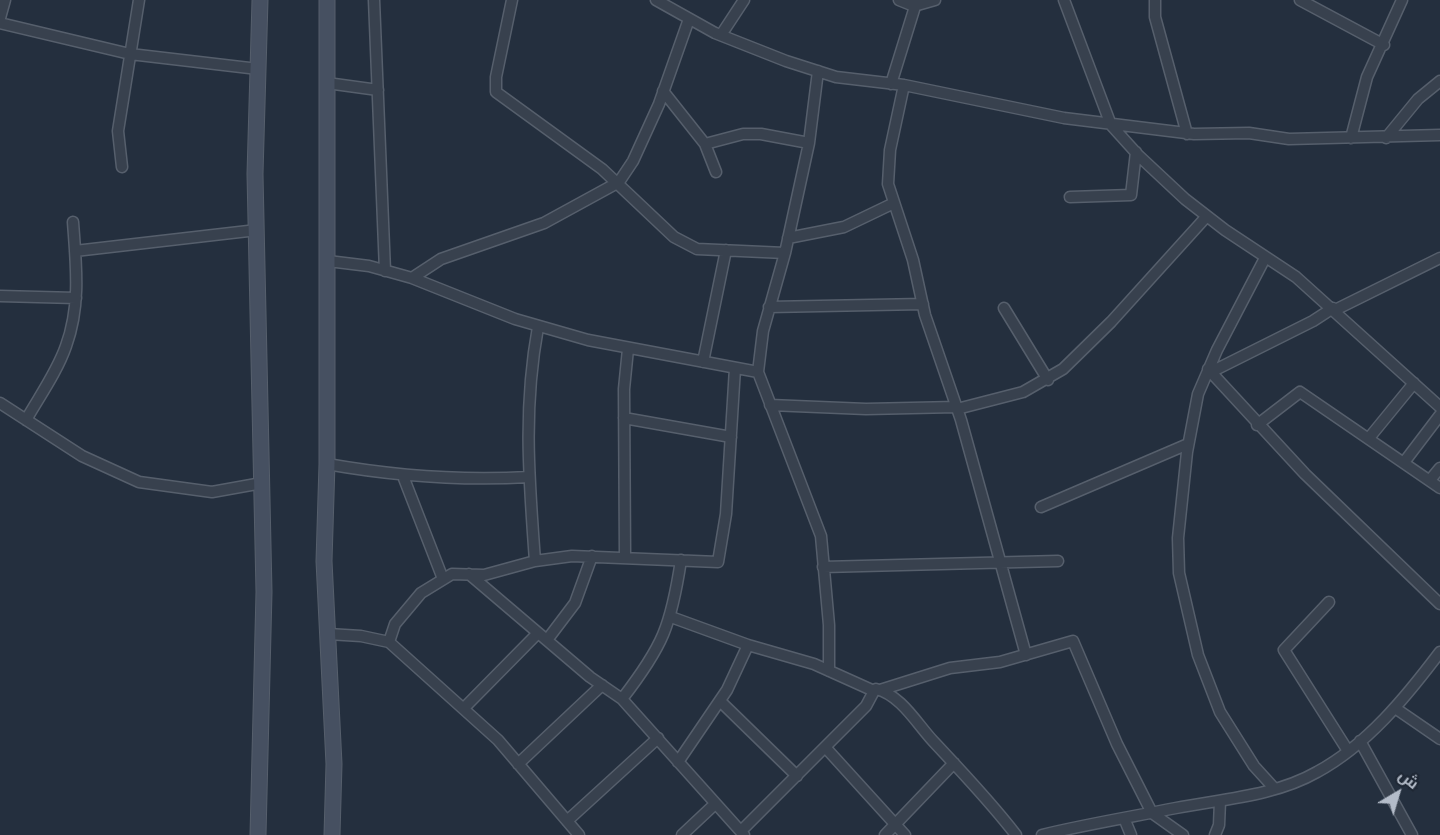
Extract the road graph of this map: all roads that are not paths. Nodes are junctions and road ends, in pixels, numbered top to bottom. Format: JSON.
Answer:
{"nodes":[{"id":1,"x":5,"y":0,"type":"edge"},
{"id":2,"x":139,"y":0,"type":"edge"},
{"id":3,"x":260,"y":0,"type":"edge"},
{"id":4,"x":327,"y":0,"type":"edge"},
{"id":5,"x":374,"y":0,"type":"edge"},
{"id":6,"x":512,"y":0,"type":"edge"},
{"id":7,"x":656,"y":0,"type":"edge"},
{"id":8,"x":744,"y":0,"type":"edge"},
{"id":9,"x":899,"y":0,"type":"edge"},
{"id":10,"x":935,"y":0,"type":"edge"},
{"id":11,"x":1064,"y":0,"type":"edge"},
{"id":12,"x":1155,"y":0,"type":"edge"},
{"id":13,"x":1300,"y":0,"type":"edge"},
{"id":14,"x":1402,"y":0,"type":"edge"},
{"id":15,"x":916,"y":3,"type":"edge"},
{"id":16,"x":0,"y":18,"type":"edge"},
{"id":17,"x":689,"y":19,"type":"junction"},
{"id":18,"x":0,"y":23,"type":"edge"},
{"id":19,"x":721,"y":35,"type":"junction"},
{"id":20,"x":1384,"y":45,"type":"junction"},
{"id":21,"x":130,"y":54,"type":"junction"},
{"id":22,"x":258,"y":69,"type":"junction"},
{"id":23,"x":818,"y":71,"type":"junction"},
{"id":24,"x":1440,"y":81,"type":"edge"},
{"id":25,"x":327,"y":83,"type":"junction"},
{"id":26,"x":891,"y":84,"type":"junction"},
{"id":27,"x":904,"y":85,"type":"junction"},
{"id":28,"x":378,"y":90,"type":"junction"},
{"id":29,"x":663,"y":91,"type":"junction"},
{"id":30,"x":1111,"y":125,"type":"junction"},
{"id":31,"x":1187,"y":134,"type":"junction"},
{"id":32,"x":1440,"y":135,"type":"edge"},
{"id":33,"x":1351,"y":138,"type":"junction"},
{"id":34,"x":1386,"y":138,"type":"junction"},
{"id":35,"x":809,"y":143,"type":"junction"},
{"id":36,"x":705,"y":144,"type":"junction"},
{"id":37,"x":1136,"y":152,"type":"junction"},
{"id":38,"x":122,"y":167,"type":"dead end"},
{"id":39,"x":716,"y":172,"type":"dead end"},
{"id":40,"x":619,"y":183,"type":"junction"},
{"id":41,"x":1070,"y":196,"type":"dead end"},
{"id":42,"x":894,"y":203,"type":"junction"},
{"id":43,"x":1207,"y":216,"type":"junction"},
{"id":44,"x":73,"y":222,"type":"dead end"},
{"id":45,"x":256,"y":230,"type":"junction"},
{"id":46,"x":788,"y":238,"type":"junction"},
{"id":47,"x":726,"y":250,"type":"junction"},
{"id":48,"x":75,"y":251,"type":"junction"},
{"id":49,"x":785,"y":253,"type":"junction"},
{"id":50,"x":1265,"y":258,"type":"junction"},
{"id":51,"x":1440,"y":258,"type":"edge"},
{"id":52,"x":328,"y":261,"type":"junction"},
{"id":53,"x":385,"y":271,"type":"junction"},
{"id":54,"x":412,"y":278,"type":"junction"},
{"id":55,"x":0,"y":296,"type":"edge"},
{"id":56,"x":76,"y":298,"type":"junction"},
{"id":57,"x":923,"y":303,"type":"junction"},
{"id":58,"x":769,"y":307,"type":"junction"},
{"id":59,"x":1004,"y":308,"type":"dead end"},
{"id":60,"x":1334,"y":309,"type":"junction"},
{"id":61,"x":538,"y":327,"type":"junction"},
{"id":62,"x":628,"y":349,"type":"junction"},
{"id":63,"x":703,"y":362,"type":"junction"},
{"id":64,"x":735,"y":368,"type":"junction"},
{"id":65,"x":1210,"y":370,"type":"junction"},
{"id":66,"x":758,"y":372,"type":"junction"},
{"id":67,"x":1048,"y":380,"type":"junction"},
{"id":68,"x":1414,"y":383,"type":"junction"},
{"id":69,"x":0,"y":403,"type":"edge"},
{"id":70,"x":770,"y":405,"type":"junction"},
{"id":71,"x":1440,"y":407,"type":"edge"},
{"id":72,"x":956,"y":408,"type":"junction"},
{"id":73,"x":1440,"y":415,"type":"edge"},
{"id":74,"x":624,"y":417,"type":"junction"},
{"id":75,"x":27,"y":420,"type":"junction"},
{"id":76,"x":1257,"y":425,"type":"junction"},
{"id":77,"x":730,"y":437,"type":"junction"},
{"id":78,"x":1369,"y":438,"type":"junction"},
{"id":79,"x":1188,"y":444,"type":"junction"},
{"id":80,"x":1404,"y":461,"type":"junction"},
{"id":81,"x":327,"y":464,"type":"junction"},
{"id":82,"x":1440,"y":468,"type":"edge"},
{"id":83,"x":403,"y":476,"type":"junction"},
{"id":84,"x":529,"y":477,"type":"junction"},
{"id":85,"x":1430,"y":480,"type":"junction"},
{"id":86,"x":262,"y":483,"type":"junction"},
{"id":87,"x":1440,"y":488,"type":"edge"},
{"id":88,"x":1041,"y":507,"type":"dead end"},
{"id":89,"x":592,"y":556,"type":"junction"},
{"id":90,"x":625,"y":557,"type":"junction"},
{"id":91,"x":681,"y":560,"type":"junction"},
{"id":92,"x":535,"y":561,"type":"junction"},
{"id":93,"x":1058,"y":561,"type":"dead end"},
{"id":94,"x":1000,"y":564,"type":"junction"},
{"id":95,"x":824,"y":567,"type":"junction"},
{"id":96,"x":469,"y":574,"type":"junction"},
{"id":97,"x":443,"y":579,"type":"junction"},
{"id":98,"x":1329,"y":602,"type":"dead end"},
{"id":99,"x":1440,"y":603,"type":"edge"},
{"id":100,"x":671,"y":618,"type":"junction"},
{"id":101,"x":328,"y":634,"type":"junction"},
{"id":102,"x":542,"y":637,"type":"junction"},
{"id":103,"x":389,"y":642,"type":"junction"},
{"id":104,"x":747,"y":645,"type":"junction"},
{"id":105,"x":1440,"y":652,"type":"edge"},
{"id":106,"x":1026,"y":655,"type":"junction"},
{"id":107,"x":829,"y":671,"type":"junction"},
{"id":108,"x":602,"y":685,"type":"junction"},
{"id":109,"x":875,"y":689,"type":"junction"},
{"id":110,"x":622,"y":699,"type":"junction"},
{"id":111,"x":720,"y":701,"type":"junction"},
{"id":112,"x":464,"y":708,"type":"junction"},
{"id":113,"x":1395,"y":708,"type":"junction"},
{"id":114,"x":658,"y":738,"type":"junction"},
{"id":115,"x":1440,"y":739,"type":"edge"},
{"id":116,"x":1360,"y":741,"type":"junction"},
{"id":117,"x":825,"y":747,"type":"junction"},
{"id":118,"x":1348,"y":751,"type":"junction"},
{"id":119,"x":678,"y":762,"type":"junction"},
{"id":120,"x":954,"y":763,"type":"junction"},
{"id":121,"x":518,"y":764,"type":"junction"},
{"id":122,"x":797,"y":776,"type":"junction"},
{"id":123,"x":1274,"y":788,"type":"junction"},
{"id":124,"x":1220,"y":801,"type":"junction"},
{"id":125,"x":715,"y":804,"type":"junction"},
{"id":126,"x":1152,"y":813,"type":"junction"},
{"id":127,"x":1124,"y":818,"type":"junction"},
{"id":128,"x":567,"y":821,"type":"junction"},
{"id":129,"x":895,"y":824,"type":"junction"},
{"id":130,"x":742,"y":833,"type":"edge"},
{"id":131,"x":258,"y":835,"type":"edge"},
{"id":132,"x":332,"y":835,"type":"edge"},
{"id":133,"x":579,"y":835,"type":"edge"},
{"id":134,"x":681,"y":835,"type":"edge"},
{"id":135,"x":885,"y":835,"type":"edge"},
{"id":136,"x":905,"y":835,"type":"edge"},
{"id":137,"x":1016,"y":835,"type":"edge"},
{"id":138,"x":1042,"y":835,"type":"edge"},
{"id":139,"x":1131,"y":835,"type":"edge"},
{"id":140,"x":1183,"y":835,"type":"edge"},
{"id":141,"x":1215,"y":835,"type":"edge"},
{"id":142,"x":1412,"y":835,"type":"edge"}],
"edges":[{"from":1,"to":16,"type":"street"},
{"from":2,"to":21,"type":"street"},
{"from":3,"to":22,"type":"main road"},
{"from":4,"to":25,"type":"main road"},
{"from":5,"to":28,"type":"street"},
{"from":6,"to":40,"type":"street"},
{"from":7,"to":17,"type":"street"},
{"from":8,"to":19,"type":"street"},
{"from":9,"to":15,"type":"street"},
{"from":10,"to":15,"type":"street"},
{"from":11,"to":30,"type":"street"},
{"from":12,"to":31,"type":"street"},
{"from":13,"to":20,"type":"street"},
{"from":14,"to":20,"type":"street"},
{"from":15,"to":26,"type":"street"},
{"from":17,"to":19,"type":"street"},
{"from":17,"to":29,"type":"street"},
{"from":18,"to":21,"type":"street"},
{"from":19,"to":23,"type":"street"},
{"from":20,"to":33,"type":"street"},
{"from":21,"to":22,"type":"street"},
{"from":21,"to":38,"type":"street"},
{"from":22,"to":45,"type":"main road"},
{"from":23,"to":26,"type":"street"},
{"from":23,"to":35,"type":"street"},
{"from":24,"to":34,"type":"street"},
{"from":25,"to":28,"type":"street"},
{"from":25,"to":52,"type":"main road"},
{"from":26,"to":27,"type":"street"},
{"from":27,"to":30,"type":"street"},
{"from":27,"to":42,"type":"street"},
{"from":28,"to":53,"type":"street"},
{"from":29,"to":36,"type":"street"},
{"from":29,"to":40,"type":"street"},
{"from":30,"to":31,"type":"street"},
{"from":30,"to":37,"type":"street"},
{"from":31,"to":33,"type":"street"},
{"from":32,"to":34,"type":"street"},
{"from":33,"to":34,"type":"street"},
{"from":35,"to":36,"type":"street"},
{"from":35,"to":46,"type":"street"},
{"from":36,"to":39,"type":"street"},
{"from":37,"to":41,"type":"street"},
{"from":37,"to":43,"type":"street"},
{"from":40,"to":47,"type":"street"},
{"from":40,"to":54,"type":"street"},
{"from":42,"to":46,"type":"street"},
{"from":42,"to":57,"type":"street"},
{"from":43,"to":50,"type":"street"},
{"from":43,"to":67,"type":"street"},
{"from":44,"to":48,"type":"street"},
{"from":45,"to":48,"type":"street"},
{"from":45,"to":86,"type":"main road"},
{"from":46,"to":49,"type":"street"},
{"from":47,"to":49,"type":"street"},
{"from":47,"to":63,"type":"street"},
{"from":48,"to":56,"type":"street"},
{"from":49,"to":58,"type":"street"},
{"from":50,"to":60,"type":"street"},
{"from":50,"to":65,"type":"street"},
{"from":51,"to":60,"type":"street"},
{"from":52,"to":53,"type":"street"},
{"from":52,"to":81,"type":"main road"},
{"from":53,"to":54,"type":"street"},
{"from":54,"to":61,"type":"street"},
{"from":55,"to":56,"type":"street"},
{"from":56,"to":75,"type":"street"},
{"from":57,"to":58,"type":"street"},
{"from":57,"to":72,"type":"street"},
{"from":58,"to":66,"type":"street"},
{"from":59,"to":67,"type":"street"},
{"from":60,"to":65,"type":"street"},
{"from":60,"to":68,"type":"street"},
{"from":61,"to":62,"type":"street"},
{"from":61,"to":84,"type":"street"},
{"from":62,"to":63,"type":"street"},
{"from":62,"to":74,"type":"street"},
{"from":63,"to":64,"type":"street"},
{"from":64,"to":66,"type":"street"},
{"from":64,"to":77,"type":"street"},
{"from":65,"to":76,"type":"street"},
{"from":65,"to":79,"type":"street"},
{"from":66,"to":70,"type":"street"},
{"from":67,"to":72,"type":"street"},
{"from":68,"to":71,"type":"street"},
{"from":68,"to":78,"type":"street"},
{"from":69,"to":75,"type":"street"},
{"from":70,"to":72,"type":"street"},
{"from":70,"to":95,"type":"street"},
{"from":72,"to":94,"type":"street"},
{"from":73,"to":80,"type":"street"},
{"from":74,"to":77,"type":"street"},
{"from":74,"to":90,"type":"street"},
{"from":75,"to":86,"type":"street"},
{"from":76,"to":78,"type":"street"},
{"from":76,"to":99,"type":"street"},
{"from":77,"to":91,"type":"street"},
{"from":78,"to":80,"type":"street"},
{"from":79,"to":88,"type":"street"},
{"from":79,"to":123,"type":"street"},
{"from":80,"to":85,"type":"street"},
{"from":81,"to":83,"type":"street"},
{"from":81,"to":101,"type":"main road"},
{"from":82,"to":85,"type":"street"},
{"from":83,"to":84,"type":"street"},
{"from":83,"to":97,"type":"street"},
{"from":84,"to":92,"type":"street"},
{"from":85,"to":87,"type":"street"},
{"from":86,"to":131,"type":"main road"},
{"from":89,"to":90,"type":"street"},
{"from":89,"to":92,"type":"street"},
{"from":89,"to":102,"type":"street"},
{"from":90,"to":91,"type":"street"},
{"from":91,"to":100,"type":"street"},
{"from":92,"to":96,"type":"street"},
{"from":93,"to":94,"type":"street"},
{"from":94,"to":95,"type":"street"},
{"from":94,"to":106,"type":"street"},
{"from":95,"to":107,"type":"street"},
{"from":96,"to":97,"type":"street"},
{"from":96,"to":102,"type":"street"},
{"from":97,"to":103,"type":"street"},
{"from":98,"to":118,"type":"street"},
{"from":100,"to":104,"type":"street"},
{"from":100,"to":110,"type":"street"},
{"from":101,"to":103,"type":"street"},
{"from":101,"to":132,"type":"main road"},
{"from":102,"to":108,"type":"street"},
{"from":102,"to":112,"type":"street"},
{"from":103,"to":112,"type":"street"},
{"from":104,"to":107,"type":"street"},
{"from":104,"to":111,"type":"street"},
{"from":105,"to":113,"type":"street"},
{"from":106,"to":109,"type":"street"},
{"from":106,"to":126,"type":"street"},
{"from":107,"to":109,"type":"street"},
{"from":108,"to":110,"type":"street"},
{"from":108,"to":121,"type":"street"},
{"from":109,"to":117,"type":"street"},
{"from":109,"to":120,"type":"street"},
{"from":110,"to":114,"type":"street"},
{"from":111,"to":119,"type":"street"},
{"from":111,"to":122,"type":"street"},
{"from":112,"to":121,"type":"street"},
{"from":113,"to":115,"type":"street"},
{"from":113,"to":116,"type":"street"},
{"from":114,"to":119,"type":"street"},
{"from":114,"to":128,"type":"street"},
{"from":116,"to":118,"type":"street"},
{"from":116,"to":142,"type":"street"},
{"from":117,"to":122,"type":"street"},
{"from":117,"to":129,"type":"street"},
{"from":118,"to":123,"type":"street"},
{"from":119,"to":125,"type":"street"},
{"from":120,"to":129,"type":"street"},
{"from":120,"to":137,"type":"street"},
{"from":121,"to":128,"type":"street"},
{"from":122,"to":130,"type":"street"},
{"from":123,"to":124,"type":"street"},
{"from":124,"to":126,"type":"street"},
{"from":124,"to":141,"type":"street"},
{"from":125,"to":130,"type":"street"},
{"from":125,"to":134,"type":"street"},
{"from":126,"to":127,"type":"street"},
{"from":126,"to":140,"type":"street"},
{"from":127,"to":138,"type":"street"},
{"from":127,"to":139,"type":"street"},
{"from":128,"to":133,"type":"street"},
{"from":129,"to":135,"type":"street"},
{"from":129,"to":136,"type":"street"}]}
